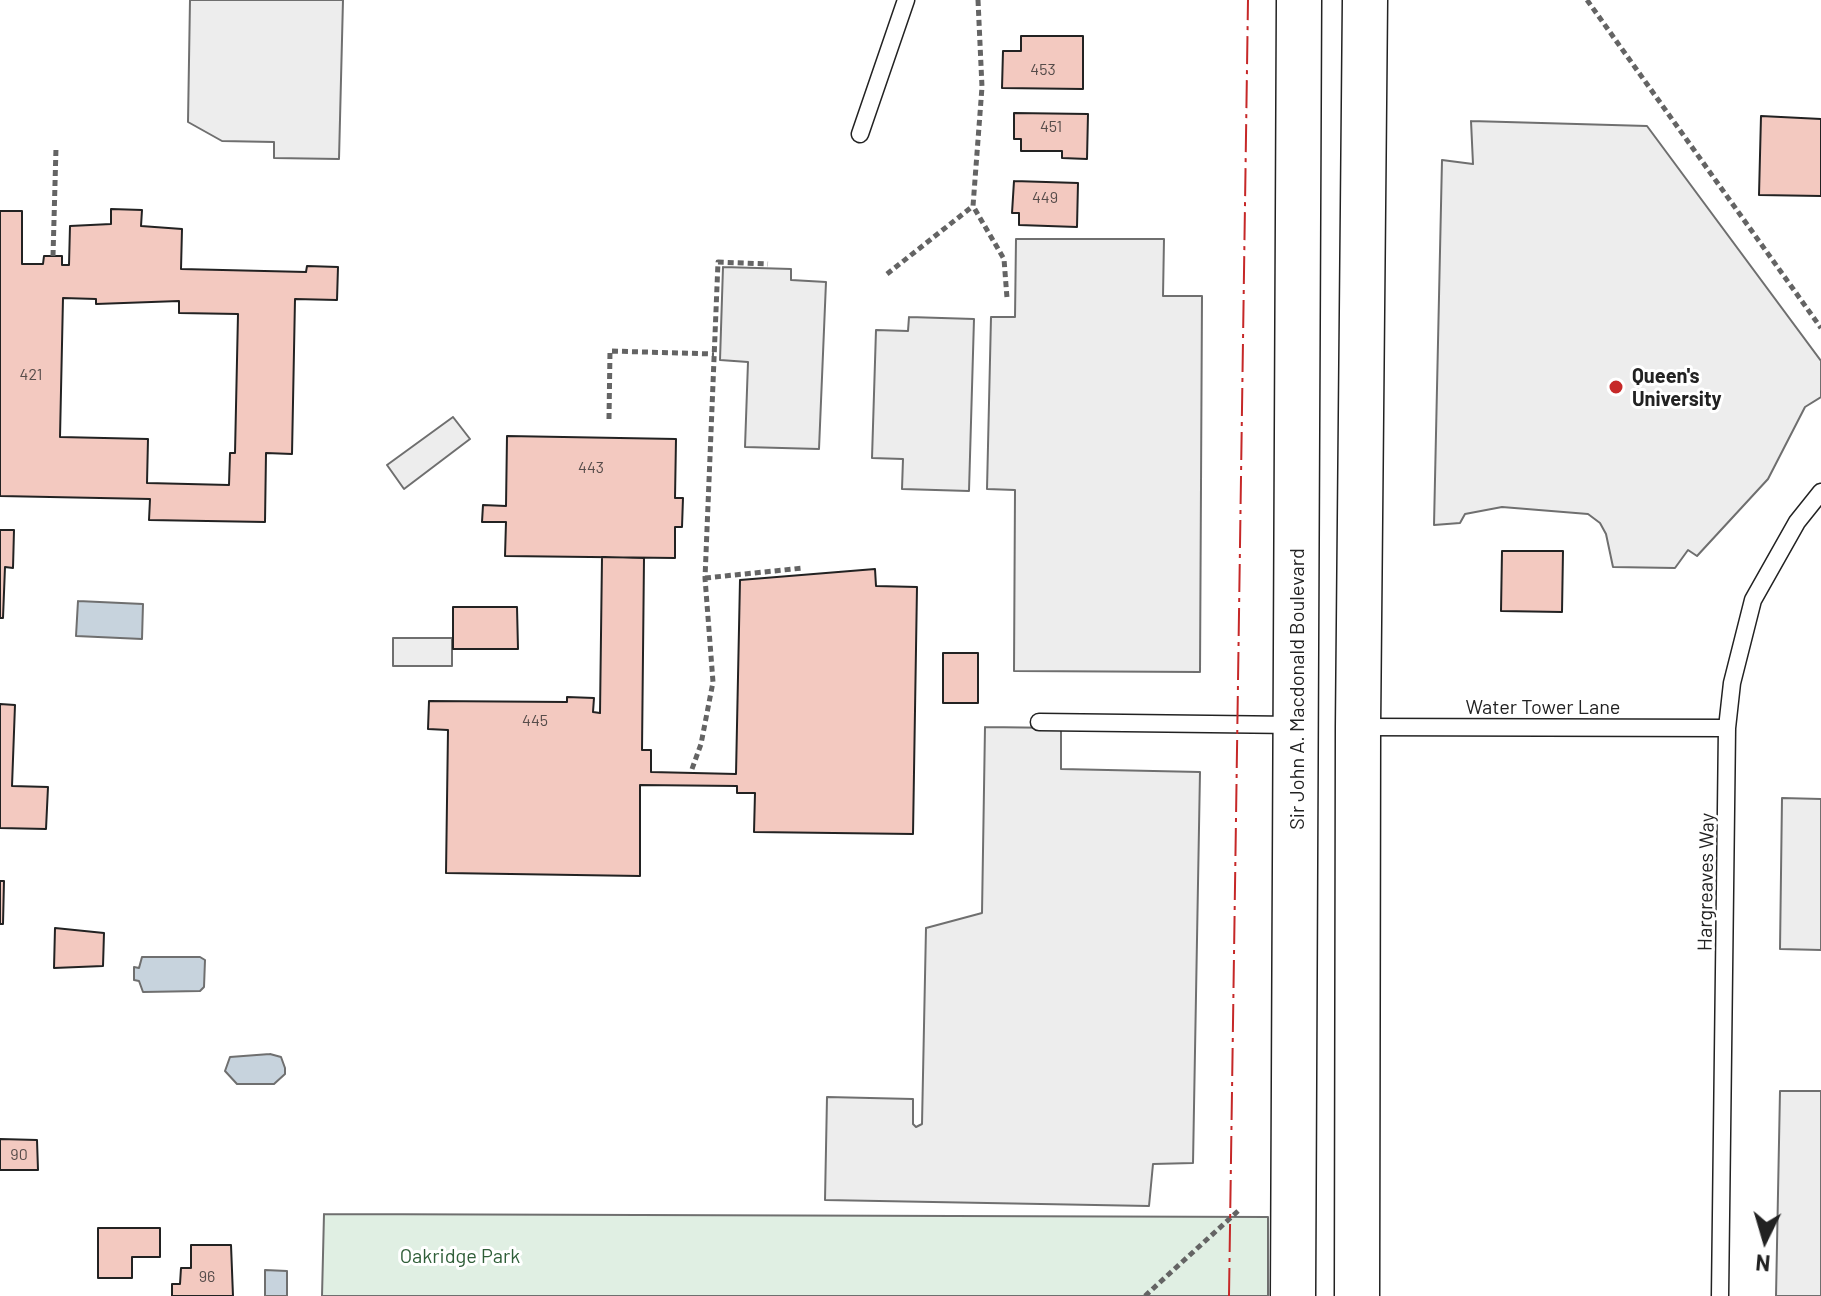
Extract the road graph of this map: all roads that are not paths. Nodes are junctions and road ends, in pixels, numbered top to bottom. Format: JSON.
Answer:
{"nodes":[{"id":1,"x":906,"y":0,"type":"edge"},
{"id":2,"x":1299,"y":0,"type":"edge"},
{"id":3,"x":1365,"y":0,"type":"edge"},
{"id":4,"x":860,"y":134,"type":"dead end"},
{"id":5,"x":1821,"y":492,"type":"edge"},
{"id":6,"x":1039,"y":722,"type":"dead end"},
{"id":7,"x":1297,"y":725,"type":"junction"},
{"id":8,"x":1358,"y":727,"type":"junction"},
{"id":9,"x":1727,"y":728,"type":"junction"},
{"id":10,"x":1293,"y":1296,"type":"edge"},
{"id":11,"x":1357,"y":1296,"type":"edge"},
{"id":12,"x":1720,"y":1296,"type":"edge"}],
"edges":[{"from":1,"to":4,"type":"lane"},
{"from":2,"to":7,"type":"main road","name":"Sir John A. Macdonald Boulevard"},
{"from":3,"to":8,"type":"main road"},
{"from":5,"to":9,"type":"lane","name":"Hargreaves Way"},
{"from":6,"to":7,"type":"lane"},
{"from":7,"to":10,"type":"main road","name":"Sir John A. Macdonald Boulevard"},
{"from":8,"to":9,"type":"lane","name":"Water Tower Lane"},
{"from":8,"to":11,"type":"main road"},
{"from":9,"to":12,"type":"lane","name":"Hargreaves Way"}]}
